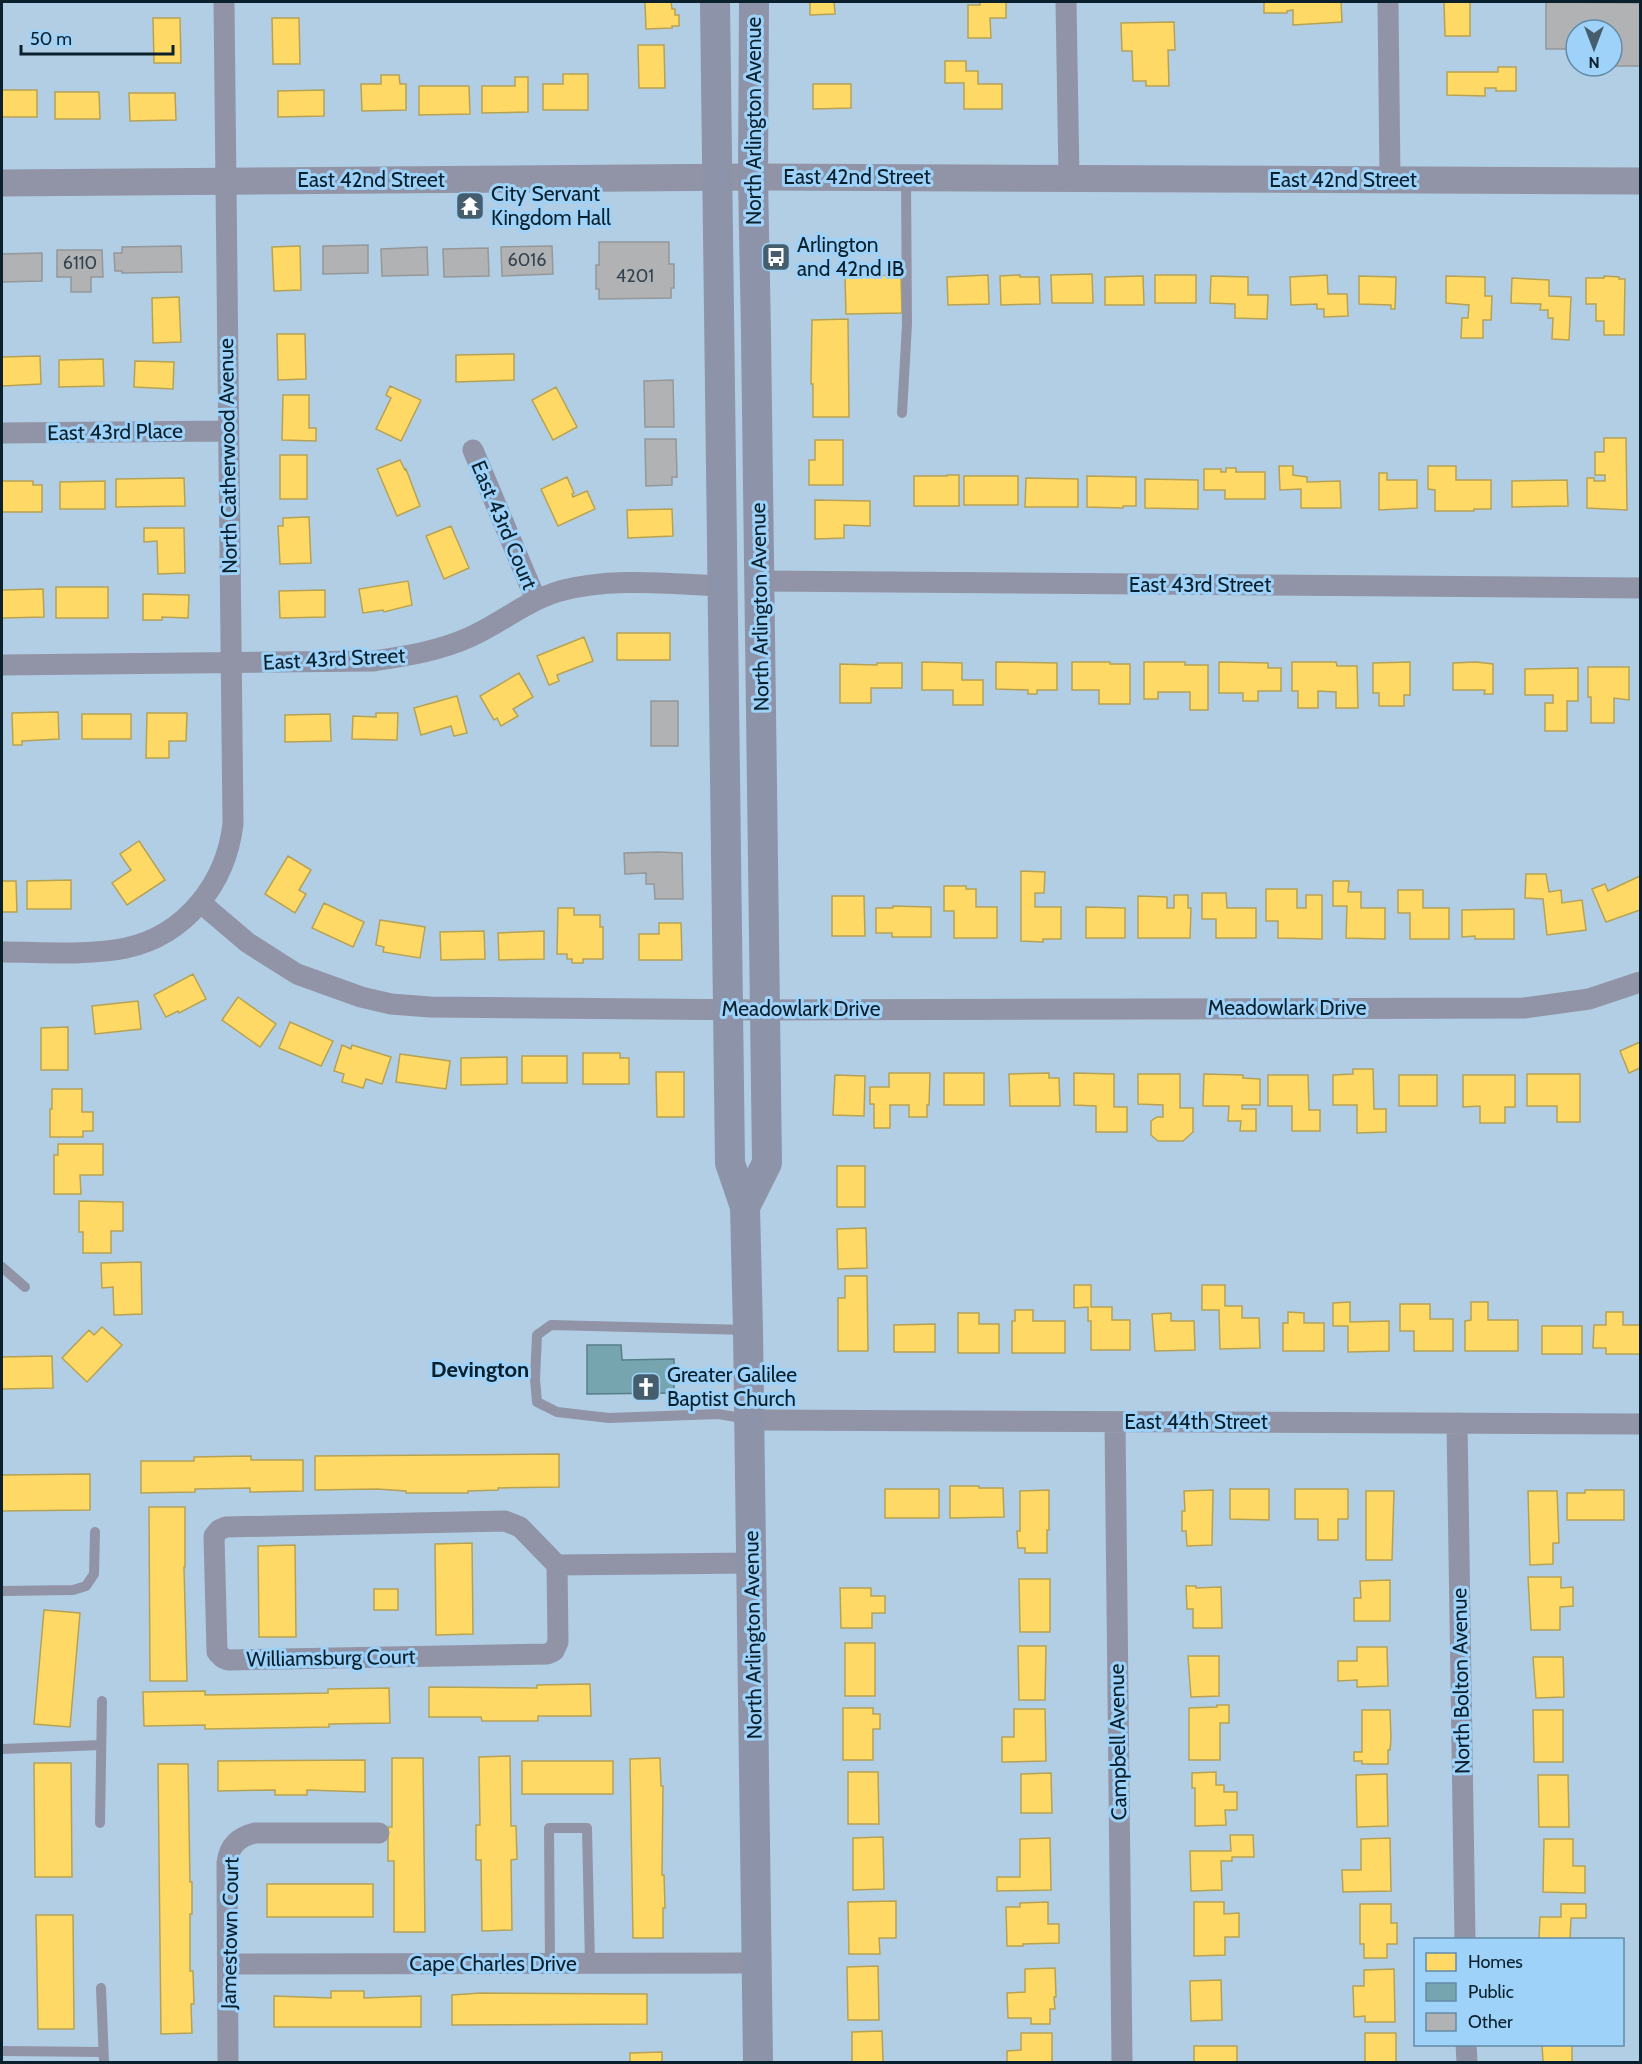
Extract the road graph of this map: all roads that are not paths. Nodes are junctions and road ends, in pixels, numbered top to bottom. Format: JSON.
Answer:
{"nodes":[{"id":1,"x":224,"y":2,"type":"edge"},
{"id":2,"x":716,"y":2,"type":"edge"},
{"id":3,"x":754,"y":2,"type":"edge"},
{"id":4,"x":1066,"y":2,"type":"edge"},
{"id":5,"x":1388,"y":2,"type":"edge"},
{"id":6,"x":753,"y":177,"type":"junction"},
{"id":7,"x":718,"y":178,"type":"junction"},
{"id":8,"x":906,"y":178,"type":"junction"},
{"id":9,"x":1069,"y":178,"type":"junction"},
{"id":10,"x":225,"y":180,"type":"junction"},
{"id":11,"x":1390,"y":180,"type":"junction"},
{"id":12,"x":1641,"y":181,"type":"edge"},
{"id":13,"x":2,"y":183,"type":"edge"},
{"id":14,"x":902,"y":413,"type":"dead end"},
{"id":15,"x":228,"y":431,"type":"junction"},
{"id":16,"x":2,"y":434,"type":"edge"},
{"id":17,"x":473,"y":450,"type":"dead end"},
{"id":18,"x":760,"y":582,"type":"junction"},
{"id":19,"x":723,"y":586,"type":"junction"},
{"id":20,"x":1641,"y":588,"type":"edge"},
{"id":21,"x":536,"y":600,"type":"junction"},
{"id":22,"x":231,"y":663,"type":"junction"},
{"id":23,"x":2,"y":665,"type":"edge"},
{"id":24,"x":201,"y":903,"type":"junction"},
{"id":25,"x":2,"y":952,"type":"edge"},
{"id":26,"x":1641,"y":982,"type":"edge"},
{"id":27,"x":728,"y":1008,"type":"junction"},
{"id":28,"x":764,"y":1010,"type":"junction"},
{"id":29,"x":744,"y":1207,"type":"junction"},
{"id":30,"x":2,"y":1267,"type":"edge"},
{"id":31,"x":25,"y":1287,"type":"dead end"},
{"id":32,"x":748,"y":1330,"type":"junction"},
{"id":33,"x":751,"y":1420,"type":"junction"},
{"id":34,"x":1115,"y":1422,"type":"junction"},
{"id":35,"x":1457,"y":1423,"type":"junction"},
{"id":36,"x":1641,"y":1424,"type":"edge"},
{"id":37,"x":95,"y":1532,"type":"dead end"},
{"id":38,"x":752,"y":1563,"type":"junction"},
{"id":39,"x":558,"y":1565,"type":"junction"},
{"id":40,"x":2,"y":1591,"type":"edge"},
{"id":41,"x":102,"y":1701,"type":"dead end"},
{"id":42,"x":101,"y":1745,"type":"junction"},
{"id":43,"x":2,"y":1749,"type":"edge"},
{"id":44,"x":100,"y":1822,"type":"dead end"},
{"id":45,"x":379,"y":1833,"type":"dead end"},
{"id":46,"x":1465,"y":1938,"type":"edge"},
{"id":47,"x":228,"y":1964,"type":"junction"},
{"id":48,"x":550,"y":1964,"type":"junction"},
{"id":49,"x":590,"y":1964,"type":"junction"},
{"id":50,"x":757,"y":1964,"type":"junction"},
{"id":51,"x":101,"y":1988,"type":"dead end"},
{"id":52,"x":1466,"y":2046,"type":"edge"},
{"id":53,"x":2,"y":2051,"type":"edge"},
{"id":54,"x":103,"y":2057,"type":"edge"},
{"id":55,"x":228,"y":2062,"type":"edge"},
{"id":56,"x":758,"y":2062,"type":"edge"},
{"id":57,"x":1122,"y":2062,"type":"edge"},
{"id":58,"x":1467,"y":2062,"type":"edge"}],
"edges":[{"from":1,"to":10,"type":"street","name":"North Catherwood Avenue"},
{"from":2,"to":7,"type":"main road","name":"North Arlington Avenue"},
{"from":3,"to":6,"type":"main road","name":"North Arlington Avenue"},
{"from":4,"to":9,"type":"street"},
{"from":5,"to":11,"type":"street"},
{"from":6,"to":7,"type":"street","name":"East 42nd Street"},
{"from":6,"to":8,"type":"street","name":"East 42nd Street"},
{"from":6,"to":18,"type":"main road","name":"North Arlington Avenue"},
{"from":7,"to":10,"type":"street","name":"East 42nd Street"},
{"from":7,"to":19,"type":"main road","name":"North Arlington Avenue"},
{"from":8,"to":9,"type":"street","name":"East 42nd Street"},
{"from":8,"to":14,"type":"lane"},
{"from":9,"to":11,"type":"street","name":"East 42nd Street"},
{"from":10,"to":13,"type":"street","name":"East 42nd Street"},
{"from":10,"to":15,"type":"street","name":"North Catherwood Avenue"},
{"from":11,"to":12,"type":"street","name":"East 42nd Street"},
{"from":15,"to":16,"type":"street","name":"East 43rd Place"},
{"from":15,"to":22,"type":"street","name":"North Catherwood Avenue"},
{"from":17,"to":21,"type":"street","name":"East 43rd Court"},
{"from":18,"to":20,"type":"street","name":"East 43rd Street"},
{"from":18,"to":28,"type":"main road","name":"North Arlington Avenue"},
{"from":19,"to":21,"type":"street","name":"East 43rd Street"},
{"from":19,"to":27,"type":"main road","name":"North Arlington Avenue"},
{"from":21,"to":22,"type":"street","name":"East 43rd Street"},
{"from":22,"to":23,"type":"street","name":"East 43rd Street"},
{"from":22,"to":24,"type":"street","name":"North Catherwood Avenue"},
{"from":24,"to":25,"type":"street"},
{"from":24,"to":27,"type":"street","name":"Meadowlark Drive"},
{"from":26,"to":28,"type":"street","name":"Meadowlark Drive"},
{"from":27,"to":28,"type":"street","name":"Meadowlark Drive"},
{"from":27,"to":29,"type":"main road","name":"North Arlington Avenue"},
{"from":28,"to":29,"type":"main road","name":"North Arlington Avenue"},
{"from":29,"to":32,"type":"main road","name":"North Arlington Avenue"},
{"from":30,"to":31,"type":"lane"},
{"from":32,"to":33,"type":"main road","name":"North Arlington Avenue"},
{"from":32,"to":33,"type":"lane"},
{"from":33,"to":34,"type":"street","name":"East 44th Street"},
{"from":33,"to":38,"type":"main road","name":"North Arlington Avenue"},
{"from":34,"to":35,"type":"street","name":"East 44th Street"},
{"from":34,"to":57,"type":"street","name":"Campbell Avenue"},
{"from":35,"to":36,"type":"street","name":"East 44th Street"},
{"from":35,"to":46,"type":"street","name":"North Bolton Avenue"},
{"from":37,"to":40,"type":"lane"},
{"from":38,"to":39,"type":"street"},
{"from":38,"to":50,"type":"main road","name":"North Arlington Avenue"},
{"from":39,"to":39,"type":"street","name":"Williamsburg Court"},
{"from":41,"to":42,"type":"lane"},
{"from":42,"to":43,"type":"lane"},
{"from":42,"to":44,"type":"lane"},
{"from":45,"to":47,"type":"street","name":"Jamestown Court"},
{"from":47,"to":48,"type":"street","name":"Cape Charles Drive"},
{"from":47,"to":55,"type":"street","name":"Jamestown Court"},
{"from":48,"to":49,"type":"street","name":"Cape Charles Drive"},
{"from":48,"to":49,"type":"lane"},
{"from":49,"to":50,"type":"street","name":"Cape Charles Drive"},
{"from":50,"to":56,"type":"main road","name":"North Arlington Avenue"},
{"from":51,"to":54,"type":"lane"},
{"from":52,"to":58,"type":"street"},
{"from":53,"to":54,"type":"lane"}]}
